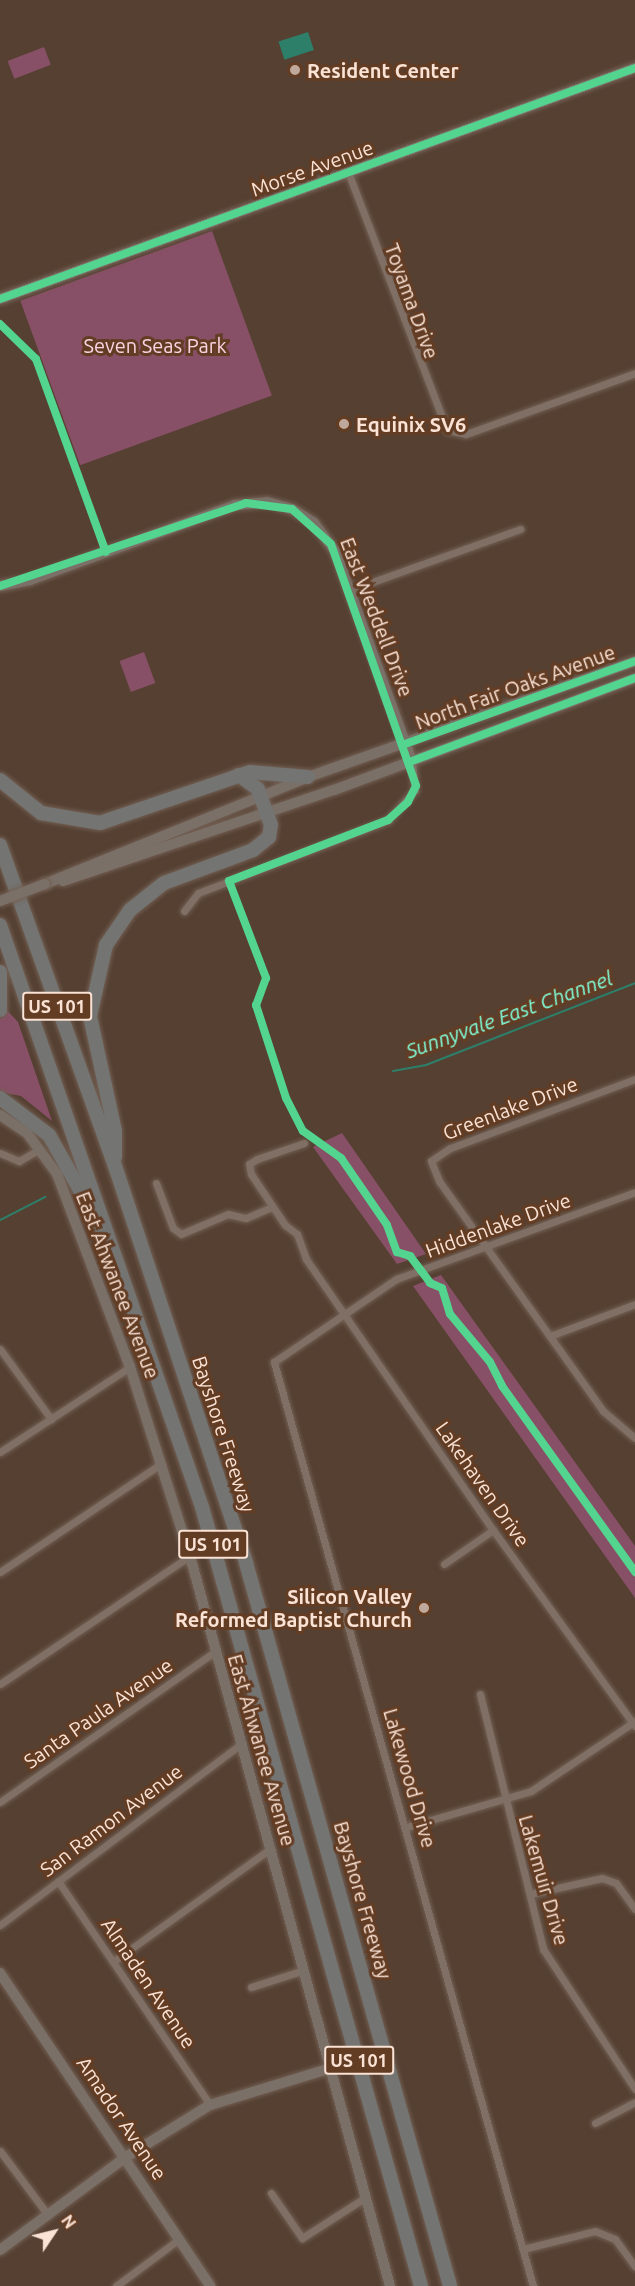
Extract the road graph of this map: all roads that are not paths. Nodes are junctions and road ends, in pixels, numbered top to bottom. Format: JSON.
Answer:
{"nodes":[{"id":1,"x":635,"y":68,"type":"edge"},
{"id":2,"x":348,"y":172,"type":"junction"},
{"id":3,"x":0,"y":298,"type":"edge"},
{"id":4,"x":635,"y":373,"type":"edge"},
{"id":5,"x":520,"y":529,"type":"dead end"},
{"id":6,"x":0,"y":586,"type":"edge"},
{"id":7,"x":350,"y":590,"type":"junction"},
{"id":8,"x":635,"y":661,"type":"edge"},
{"id":9,"x":635,"y":678,"type":"edge"},
{"id":10,"x":405,"y":744,"type":"junction"},
{"id":11,"x":412,"y":761,"type":"junction"},
{"id":12,"x":239,"y":775,"type":"junction"},
{"id":13,"x":308,"y":777,"type":"junction"},
{"id":14,"x":0,"y":780,"type":"edge"},
{"id":15,"x":261,"y":797,"type":"junction"},
{"id":16,"x":266,"y":811,"type":"junction"},
{"id":17,"x":0,"y":845,"type":"edge"},
{"id":18,"x":45,"y":884,"type":"junction"},
{"id":19,"x":0,"y":901,"type":"edge"},
{"id":20,"x":184,"y":911,"type":"dead end"},
{"id":21,"x":0,"y":925,"type":"edge"},
{"id":22,"x":0,"y":972,"type":"edge"},
{"id":23,"x":0,"y":1010,"type":"edge"},
{"id":24,"x":635,"y":1079,"type":"edge"},
{"id":25,"x":0,"y":1098,"type":"edge"},
{"id":26,"x":0,"y":1115,"type":"edge"},
{"id":27,"x":304,"y":1143,"type":"dead end"},
{"id":28,"x":40,"y":1149,"type":"junction"},
{"id":29,"x":0,"y":1153,"type":"edge"},
{"id":30,"x":115,"y":1166,"type":"junction"},
{"id":31,"x":156,"y":1183,"type":"dead end"},
{"id":32,"x":635,"y":1192,"type":"edge"},
{"id":33,"x":272,"y":1207,"type":"junction"},
{"id":34,"x":487,"y":1248,"type":"junction"},
{"id":35,"x":119,"y":1258,"type":"junction"},
{"id":36,"x":635,"y":1304,"type":"edge"},
{"id":37,"x":343,"y":1312,"type":"junction"},
{"id":38,"x":550,"y":1336,"type":"junction"},
{"id":39,"x":0,"y":1349,"type":"edge"},
{"id":40,"x":130,"y":1367,"type":"junction"},
{"id":41,"x":51,"y":1419,"type":"junction"},
{"id":42,"x":635,"y":1438,"type":"edge"},
{"id":43,"x":0,"y":1452,"type":"edge"},
{"id":44,"x":162,"y":1464,"type":"junction"},
{"id":45,"x":494,"y":1530,"type":"junction"},
{"id":46,"x":190,"y":1556,"type":"junction"},
{"id":47,"x":444,"y":1564,"type":"dead end"},
{"id":48,"x":0,"y":1572,"type":"edge"},
{"id":49,"x":216,"y":1651,"type":"junction"},
{"id":50,"x":0,"y":1684,"type":"edge"},
{"id":51,"x":480,"y":1694,"type":"dead end"},
{"id":52,"x":634,"y":1723,"type":"edge"},
{"id":53,"x":242,"y":1743,"type":"junction"},
{"id":54,"x":505,"y":1800,"type":"junction"},
{"id":55,"x":0,"y":1802,"type":"edge"},
{"id":56,"x":407,"y":1827,"type":"junction"},
{"id":57,"x":271,"y":1848,"type":"junction"},
{"id":58,"x":58,"y":1881,"type":"junction"},
{"id":59,"x":531,"y":1894,"type":"junction"},
{"id":60,"x":635,"y":1909,"type":"edge"},
{"id":61,"x":0,"y":1925,"type":"edge"},
{"id":62,"x":114,"y":1961,"type":"junction"},
{"id":63,"x":304,"y":1970,"type":"junction"},
{"id":64,"x":0,"y":1973,"type":"edge"},
{"id":65,"x":251,"y":1986,"type":"dead end"},
{"id":66,"x":331,"y":2067,"type":"junction"},
{"id":67,"x":635,"y":2089,"type":"edge"},
{"id":68,"x":635,"y":2102,"type":"edge"},
{"id":69,"x":210,"y":2105,"type":"junction"},
{"id":70,"x":595,"y":2123,"type":"dead end"},
{"id":71,"x":0,"y":2151,"type":"edge"},
{"id":72,"x":126,"y":2157,"type":"junction"},
{"id":73,"x":271,"y":2193,"type":"dead end"},
{"id":74,"x":366,"y":2197,"type":"junction"},
{"id":75,"x":48,"y":2215,"type":"junction"},
{"id":76,"x":179,"y":2239,"type":"junction"},
{"id":77,"x":524,"y":2249,"type":"junction"},
{"id":78,"x":0,"y":2250,"type":"edge"},
{"id":79,"x":635,"y":2267,"type":"edge"},
{"id":80,"x":116,"y":2286,"type":"edge"},
{"id":81,"x":210,"y":2286,"type":"edge"},
{"id":82,"x":390,"y":2286,"type":"edge"},
{"id":83,"x":422,"y":2286,"type":"edge"},
{"id":84,"x":450,"y":2286,"type":"edge"},
{"id":85,"x":533,"y":2286,"type":"edge"}],
"edges":[{"from":1,"to":2,"type":"street","name":"Morse Avenue"},
{"from":2,"to":3,"type":"street","name":"Morse Avenue"},
{"from":2,"to":4,"type":"street","name":"Toyama Drive"},
{"from":5,"to":7,"type":"street"},
{"from":6,"to":7,"type":"street","name":"East Weddell Drive"},
{"from":7,"to":10,"type":"street","name":"East Weddell Drive"},
{"from":8,"to":10,"type":"street","name":"North Fair Oaks Avenue"},
{"from":9,"to":11,"type":"street","name":"North Fair Oaks Avenue"},
{"from":10,"to":11,"type":"street","name":"East Weddell Drive"},
{"from":10,"to":13,"type":"street","name":"North Fair Oaks Avenue"},
{"from":11,"to":16,"type":"street","name":"North Fair Oaks Avenue"},
{"from":11,"to":20,"type":"street","name":"East Weddell Drive"},
{"from":12,"to":13,"type":"highway"},
{"from":12,"to":14,"type":"highway"},
{"from":12,"to":15,"type":"highway"},
{"from":13,"to":15,"type":"street","name":"North Fair Oaks Avenue"},
{"from":15,"to":16,"type":"highway"},
{"from":15,"to":18,"type":"street","name":"North Fair Oaks Avenue"},
{"from":16,"to":18,"type":"street","name":"North Fair Oaks Avenue"},
{"from":16,"to":30,"type":"highway"},
{"from":17,"to":30,"type":"highway","name":"Bayshore Freeway","number":"US 101"},
{"from":18,"to":19,"type":"street","name":"North Fair Oaks Avenue","bridge":true},
{"from":21,"to":35,"type":"highway","number":"US 101"},
{"from":22,"to":23,"type":"highway"},
{"from":24,"to":34,"type":"street","name":"Greenlake Drive"},
{"from":25,"to":35,"type":"highway"},
{"from":26,"to":28,"type":"street","name":"East Ahwanee Avenue"},
{"from":27,"to":33,"type":"street"},
{"from":28,"to":29,"type":"street"},
{"from":28,"to":40,"type":"street","name":"East Ahwanee Avenue"},
{"from":30,"to":84,"type":"highway","name":"Bayshore Freeway","number":"US 101"},
{"from":31,"to":33,"type":"street"},
{"from":32,"to":34,"type":"street","name":"Hiddenlake Drive"},
{"from":33,"to":37,"type":"street","name":"Lakehaven Drive"},
{"from":34,"to":37,"type":"street","name":"Hiddenlake Drive"},
{"from":34,"to":38,"type":"street"},
{"from":35,"to":83,"type":"highway","number":"US 101"},
{"from":36,"to":38,"type":"street"},
{"from":37,"to":45,"type":"street","name":"Lakehaven Drive"},
{"from":37,"to":56,"type":"street","name":"Lakewood Drive"},
{"from":38,"to":42,"type":"street"},
{"from":39,"to":41,"type":"street"},
{"from":40,"to":41,"type":"street"},
{"from":40,"to":44,"type":"street","name":"East Ahwanee Avenue"},
{"from":41,"to":43,"type":"street"},
{"from":44,"to":46,"type":"street","name":"East Ahwanee Avenue"},
{"from":44,"to":48,"type":"street"},
{"from":45,"to":47,"type":"street"},
{"from":45,"to":52,"type":"street","name":"Lakehaven Drive"},
{"from":46,"to":49,"type":"street","name":"East Ahwanee Avenue"},
{"from":46,"to":50,"type":"street"},
{"from":49,"to":53,"type":"street","name":"East Ahwanee Avenue"},
{"from":49,"to":55,"type":"street","name":"Santa Paula Avenue"},
{"from":51,"to":54,"type":"street","name":"Lakemuir Drive"},
{"from":52,"to":54,"type":"street"},
{"from":53,"to":57,"type":"street","name":"East Ahwanee Avenue"},
{"from":53,"to":58,"type":"street","name":"San Ramon Avenue"},
{"from":54,"to":56,"type":"street"},
{"from":54,"to":59,"type":"street","name":"Lakemuir Drive"},
{"from":56,"to":77,"type":"street","name":"Lakewood Drive"},
{"from":57,"to":62,"type":"street"},
{"from":57,"to":63,"type":"street","name":"East Ahwanee Avenue"},
{"from":58,"to":61,"type":"street","name":"San Ramon Avenue"},
{"from":58,"to":62,"type":"street","name":"Almaden Avenue"},
{"from":59,"to":60,"type":"street"},
{"from":59,"to":67,"type":"street","name":"Lakemuir Drive"},
{"from":62,"to":69,"type":"street","name":"Almaden Avenue"},
{"from":63,"to":65,"type":"street"},
{"from":63,"to":66,"type":"street","name":"East Ahwanee Avenue"},
{"from":64,"to":72,"type":"street","name":"Amador Avenue"},
{"from":66,"to":69,"type":"street"},
{"from":66,"to":74,"type":"street","name":"East Ahwanee Avenue"},
{"from":68,"to":70,"type":"street"},
{"from":69,"to":72,"type":"street"},
{"from":71,"to":75,"type":"street"},
{"from":72,"to":75,"type":"street"},
{"from":72,"to":76,"type":"street","name":"Amador Avenue"},
{"from":73,"to":74,"type":"street"},
{"from":74,"to":82,"type":"street","name":"East Ahwanee Avenue"},
{"from":75,"to":78,"type":"street"},
{"from":76,"to":80,"type":"street"},
{"from":76,"to":81,"type":"street","name":"Amador Avenue"},
{"from":77,"to":79,"type":"street"},
{"from":77,"to":85,"type":"street","name":"Lakewood Drive"}]}
